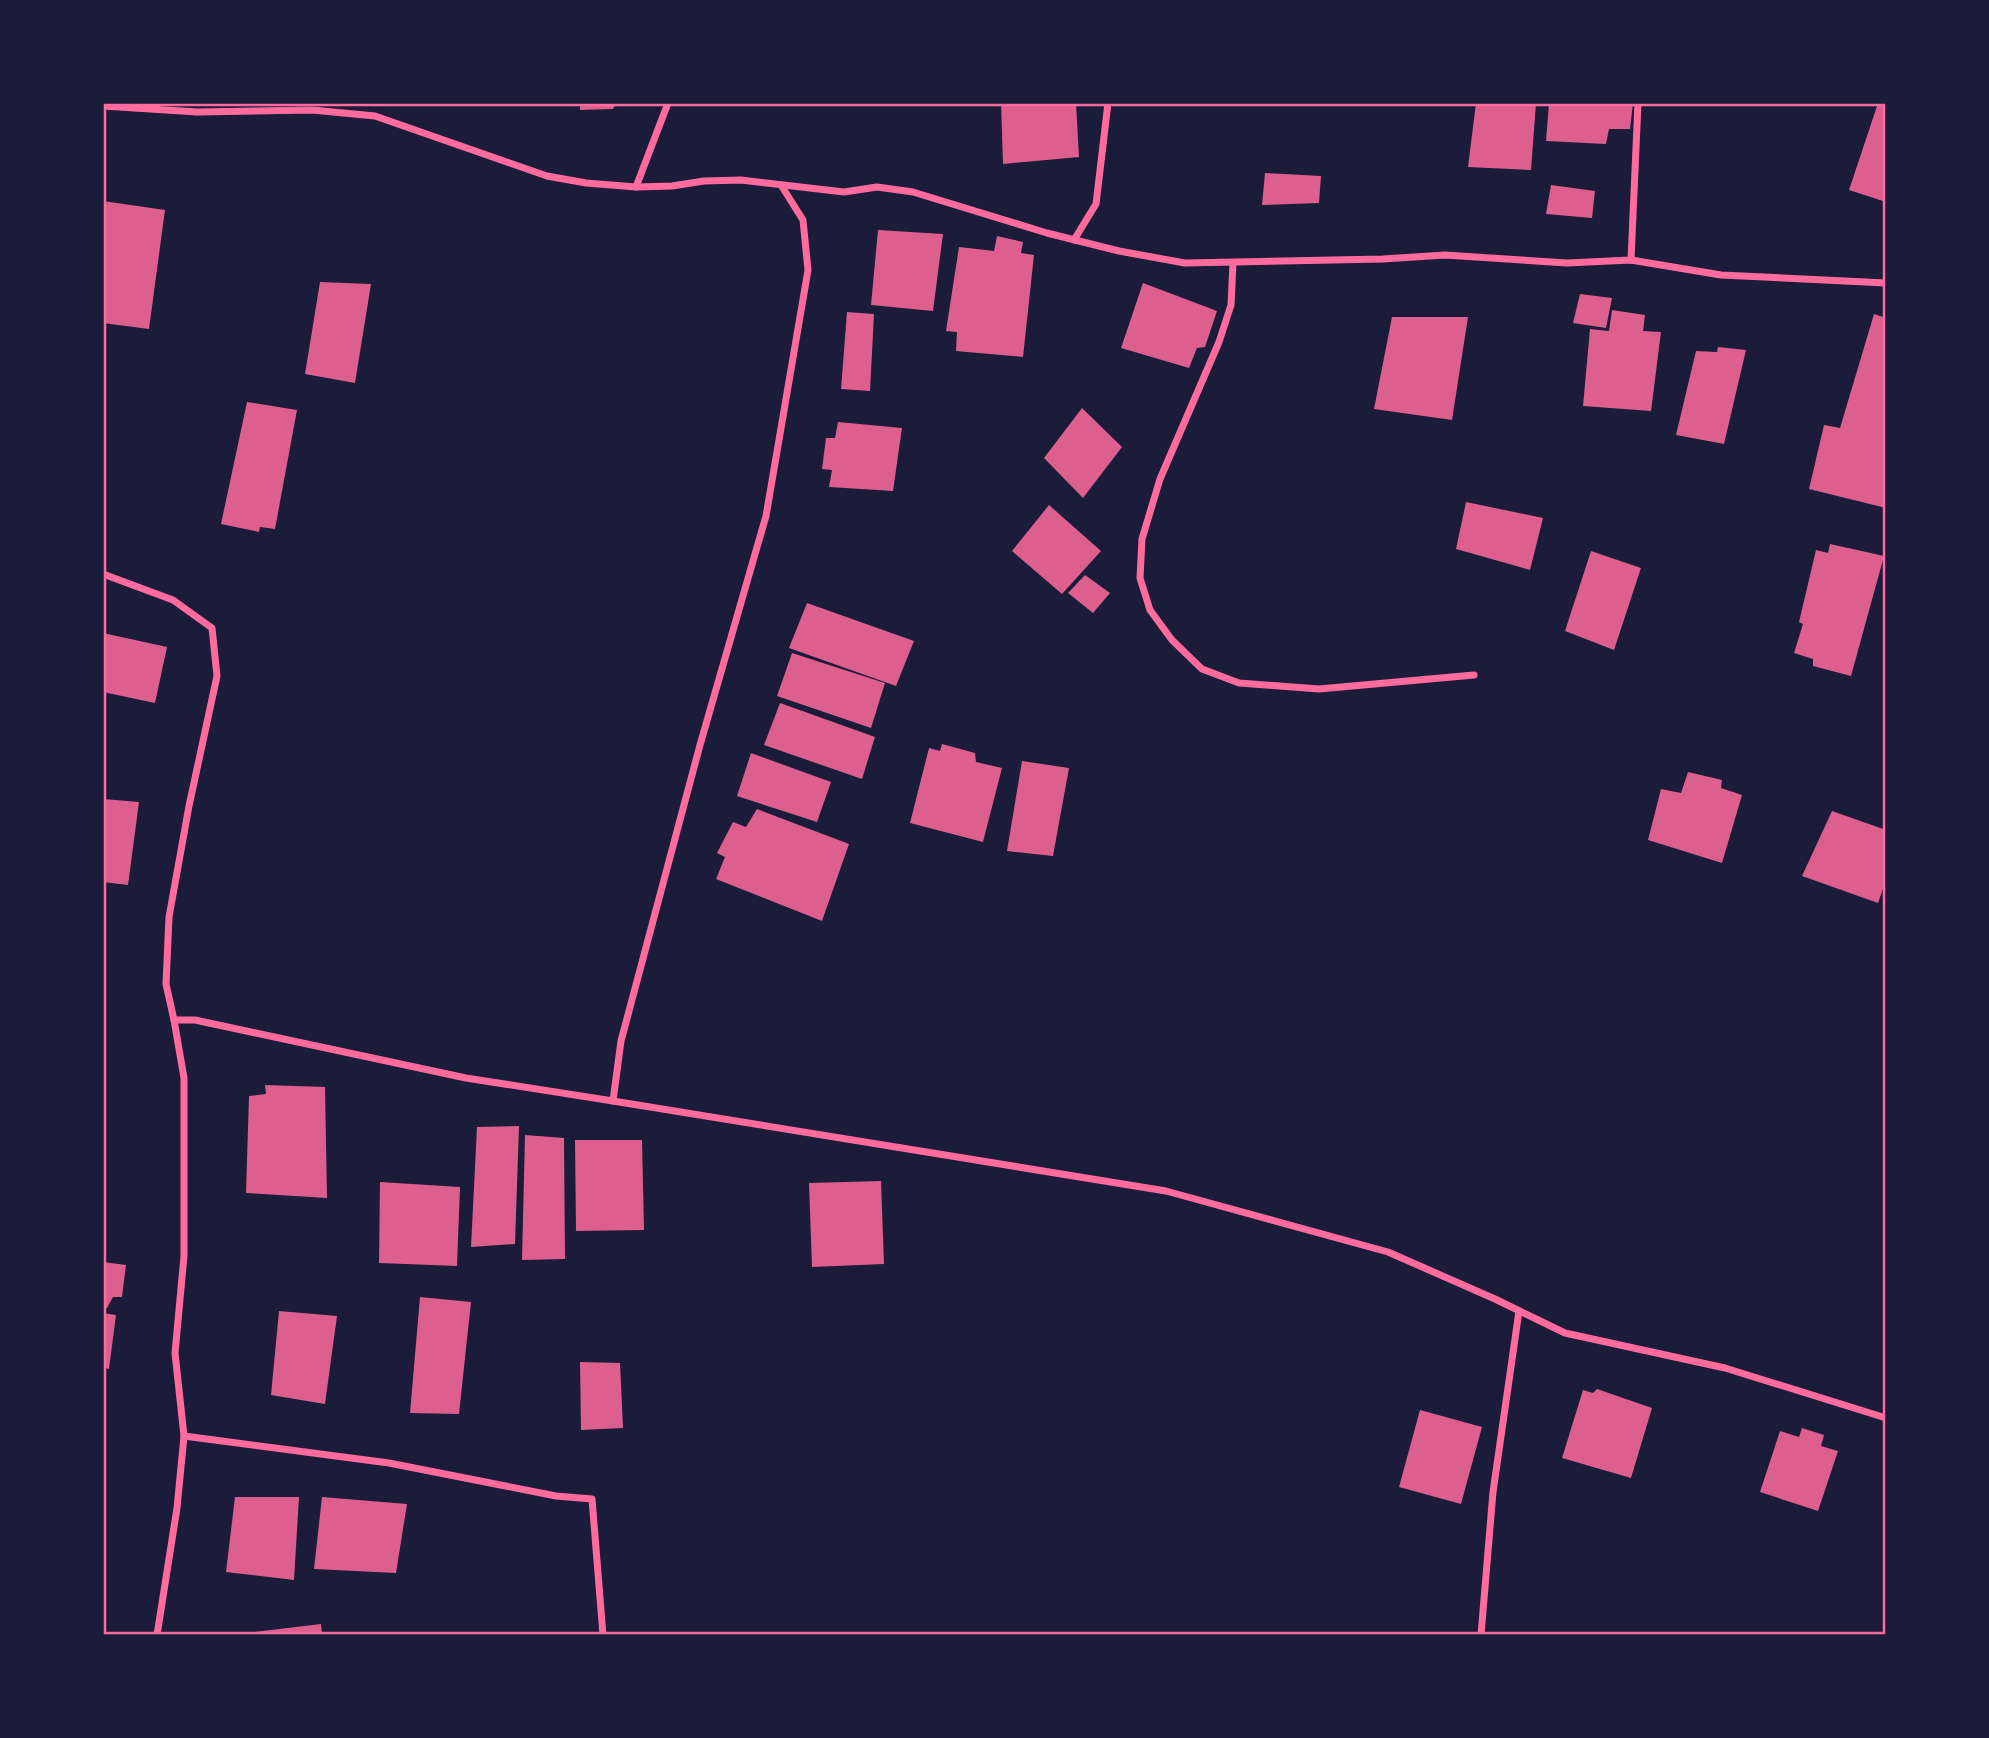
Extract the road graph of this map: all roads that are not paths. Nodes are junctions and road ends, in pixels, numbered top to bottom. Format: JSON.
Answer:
{"nodes":[{"id":1,"x":668,"y":103,"type":"edge"},
{"id":2,"x":1108,"y":103,"type":"edge"},
{"id":3,"x":1637,"y":103,"type":"edge"},
{"id":4,"x":103,"y":106,"type":"edge"},
{"id":5,"x":781,"y":185,"type":"junction"},
{"id":6,"x":636,"y":187,"type":"junction"},
{"id":7,"x":1073,"y":240,"type":"junction"},
{"id":8,"x":1631,"y":260,"type":"junction"},
{"id":9,"x":1233,"y":263,"type":"junction"},
{"id":10,"x":1886,"y":283,"type":"edge"},
{"id":11,"x":103,"y":574,"type":"edge"},
{"id":12,"x":1474,"y":675,"type":"dead end"},
{"id":13,"x":174,"y":1020,"type":"junction"},
{"id":14,"x":613,"y":1101,"type":"junction"},
{"id":15,"x":1519,"y":1311,"type":"junction"},
{"id":16,"x":1886,"y":1418,"type":"edge"},
{"id":17,"x":184,"y":1436,"type":"junction"},
{"id":18,"x":158,"y":1635,"type":"edge"},
{"id":19,"x":603,"y":1635,"type":"edge"},
{"id":20,"x":1481,"y":1635,"type":"edge"}],
"edges":[{"from":1,"to":6,"type":"street"},
{"from":2,"to":7,"type":"street"},
{"from":3,"to":8,"type":"street"},
{"from":4,"to":6,"type":"street"},
{"from":5,"to":6,"type":"street"},
{"from":5,"to":7,"type":"street"},
{"from":5,"to":14,"type":"street"},
{"from":7,"to":9,"type":"street"},
{"from":8,"to":9,"type":"street"},
{"from":8,"to":10,"type":"street"},
{"from":9,"to":12,"type":"street"},
{"from":11,"to":13,"type":"street"},
{"from":13,"to":14,"type":"street"},
{"from":13,"to":17,"type":"street"},
{"from":14,"to":15,"type":"street"},
{"from":15,"to":16,"type":"street"},
{"from":15,"to":20,"type":"street"},
{"from":17,"to":18,"type":"street"},
{"from":17,"to":19,"type":"street"}]}
